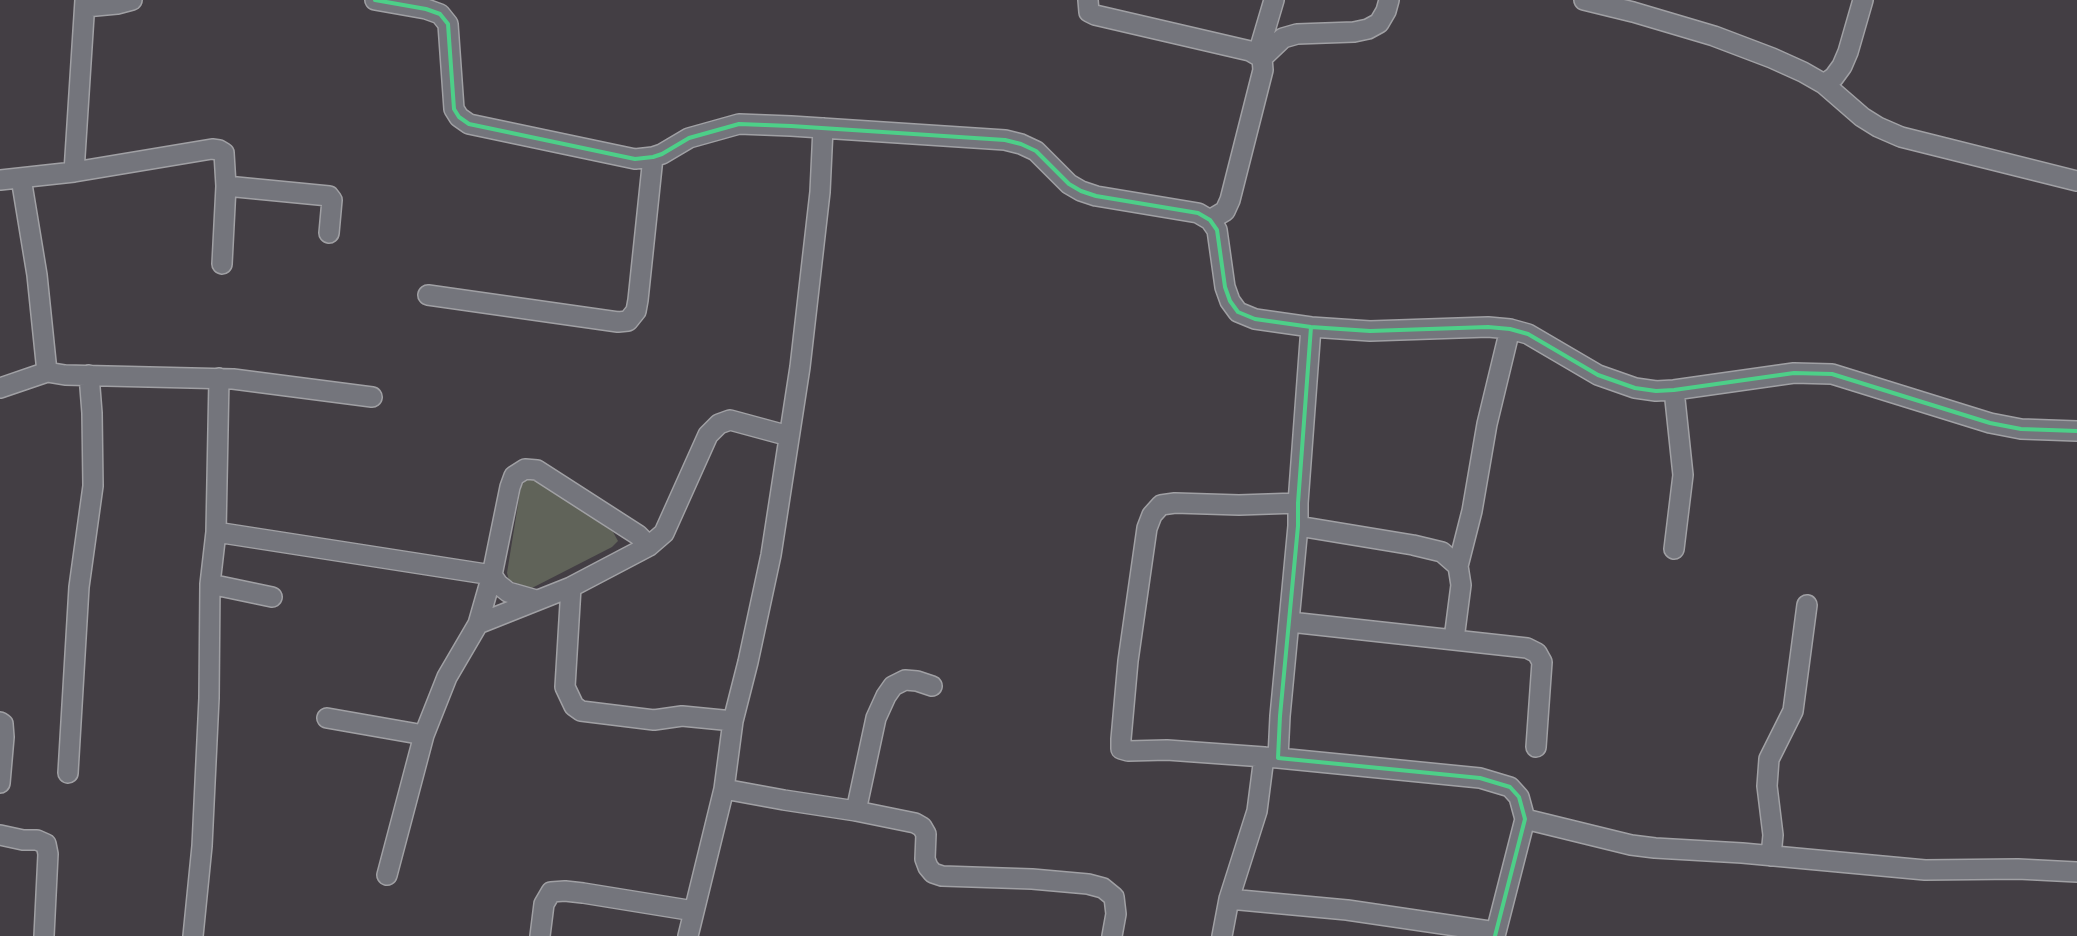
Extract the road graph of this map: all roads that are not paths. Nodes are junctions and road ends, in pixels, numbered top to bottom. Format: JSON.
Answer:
{"nodes":[{"id":1,"x":132,"y":0,"type":"edge"},
{"id":2,"x":375,"y":0,"type":"edge"},
{"id":3,"x":1088,"y":0,"type":"edge"},
{"id":4,"x":1274,"y":0,"type":"edge"},
{"id":5,"x":1389,"y":0,"type":"edge"},
{"id":6,"x":1584,"y":0,"type":"edge"},
{"id":7,"x":1863,"y":0,"type":"edge"},
{"id":8,"x":85,"y":3,"type":"edge"},
{"id":9,"x":426,"y":4,"type":"edge"},
{"id":10,"x":1260,"y":56,"type":"junction"},
{"id":11,"x":1824,"y":84,"type":"junction"},
{"id":12,"x":823,"y":128,"type":"junction"},
{"id":13,"x":653,"y":157,"type":"junction"},
{"id":14,"x":74,"y":172,"type":"junction"},
{"id":15,"x":21,"y":178,"type":"junction"},
{"id":16,"x":0,"y":180,"type":"edge"},
{"id":17,"x":2077,"y":181,"type":"edge"},
{"id":18,"x":226,"y":186,"type":"junction"},
{"id":19,"x":1210,"y":220,"type":"junction"},
{"id":20,"x":329,"y":233,"type":"dead end"},
{"id":21,"x":222,"y":264,"type":"dead end"},
{"id":22,"x":428,"y":296,"type":"dead end"},
{"id":23,"x":1311,"y":327,"type":"junction"},
{"id":24,"x":1510,"y":329,"type":"junction"},
{"id":25,"x":47,"y":372,"type":"junction"},
{"id":26,"x":89,"y":375,"type":"junction"},
{"id":27,"x":219,"y":378,"type":"junction"},
{"id":28,"x":0,"y":388,"type":"edge"},
{"id":29,"x":1674,"y":390,"type":"junction"},
{"id":30,"x":372,"y":396,"type":"dead end"},
{"id":31,"x":2077,"y":431,"type":"edge"},
{"id":32,"x":789,"y":436,"type":"junction"},
{"id":33,"x":1298,"y":503,"type":"junction"},
{"id":34,"x":1298,"y":526,"type":"junction"},
{"id":35,"x":216,"y":532,"type":"junction"},
{"id":36,"x":649,"y":546,"type":"junction"},
{"id":37,"x":1674,"y":549,"type":"dead end"},
{"id":38,"x":1458,"y":566,"type":"junction"},
{"id":39,"x":492,"y":575,"type":"junction"},
{"id":40,"x":210,"y":584,"type":"junction"},
{"id":41,"x":571,"y":587,"type":"junction"},
{"id":42,"x":272,"y":597,"type":"dead end"},
{"id":43,"x":536,"y":600,"type":"junction"},
{"id":44,"x":1806,"y":606,"type":"dead end"},
{"id":45,"x":1290,"y":622,"type":"junction"},
{"id":46,"x":478,"y":624,"type":"junction"},
{"id":47,"x":1454,"y":639,"type":"junction"},
{"id":48,"x":932,"y":686,"type":"dead end"},
{"id":49,"x":327,"y":718,"type":"dead end"},
{"id":50,"x":733,"y":721,"type":"junction"},
{"id":51,"x":0,"y":722,"type":"edge"},
{"id":52,"x":424,"y":735,"type":"junction"},
{"id":53,"x":1536,"y":747,"type":"dead end"},
{"id":54,"x":1271,"y":757,"type":"junction"},
{"id":55,"x":68,"y":773,"type":"dead end"},
{"id":56,"x":0,"y":783,"type":"edge"},
{"id":57,"x":724,"y":788,"type":"junction"},
{"id":58,"x":856,"y":811,"type":"junction"},
{"id":59,"x":1525,"y":819,"type":"junction"},
{"id":60,"x":0,"y":835,"type":"edge"},
{"id":61,"x":1771,"y":856,"type":"junction"},
{"id":62,"x":2077,"y":872,"type":"edge"},
{"id":63,"x":387,"y":875,"type":"dead end"},
{"id":64,"x":1229,"y":899,"type":"junction"},
{"id":65,"x":694,"y":911,"type":"junction"},
{"id":66,"x":1495,"y":934,"type":"edge"},
{"id":67,"x":44,"y":936,"type":"edge"},
{"id":68,"x":193,"y":936,"type":"edge"},
{"id":69,"x":540,"y":936,"type":"edge"},
{"id":70,"x":688,"y":936,"type":"edge"},
{"id":71,"x":1112,"y":936,"type":"edge"},
{"id":72,"x":1222,"y":936,"type":"edge"}],
"edges":[{"from":1,"to":8,"type":"street"},
{"from":2,"to":9,"type":"street"},
{"from":3,"to":10,"type":"street"},
{"from":4,"to":10,"type":"street"},
{"from":5,"to":10,"type":"street"},
{"from":6,"to":11,"type":"street"},
{"from":7,"to":11,"type":"street"},
{"from":8,"to":14,"type":"street"},
{"from":9,"to":13,"type":"street"},
{"from":10,"to":19,"type":"street"},
{"from":11,"to":17,"type":"street"},
{"from":12,"to":13,"type":"street"},
{"from":12,"to":19,"type":"street"},
{"from":12,"to":32,"type":"street"},
{"from":13,"to":22,"type":"street"},
{"from":14,"to":15,"type":"street"},
{"from":14,"to":18,"type":"street"},
{"from":15,"to":16,"type":"street"},
{"from":15,"to":25,"type":"street"},
{"from":18,"to":20,"type":"street"},
{"from":18,"to":21,"type":"street"},
{"from":19,"to":23,"type":"street"},
{"from":23,"to":24,"type":"street"},
{"from":23,"to":33,"type":"street"},
{"from":24,"to":29,"type":"street"},
{"from":24,"to":38,"type":"street"},
{"from":25,"to":26,"type":"street"},
{"from":25,"to":28,"type":"street"},
{"from":26,"to":27,"type":"street"},
{"from":26,"to":55,"type":"street"},
{"from":27,"to":30,"type":"street"},
{"from":27,"to":35,"type":"street"},
{"from":29,"to":31,"type":"street"},
{"from":29,"to":37,"type":"street"},
{"from":32,"to":36,"type":"street"},
{"from":32,"to":50,"type":"street"},
{"from":33,"to":34,"type":"street"},
{"from":33,"to":54,"type":"street"},
{"from":34,"to":38,"type":"street"},
{"from":34,"to":45,"type":"street"},
{"from":35,"to":39,"type":"street"},
{"from":35,"to":40,"type":"street"},
{"from":36,"to":39,"type":"street"},
{"from":36,"to":41,"type":"street"},
{"from":38,"to":47,"type":"street"},
{"from":39,"to":43,"type":"street"},
{"from":39,"to":46,"type":"street"},
{"from":40,"to":42,"type":"street"},
{"from":40,"to":68,"type":"street"},
{"from":41,"to":43,"type":"street"},
{"from":41,"to":50,"type":"street"},
{"from":43,"to":46,"type":"street"},
{"from":44,"to":61,"type":"street"},
{"from":45,"to":47,"type":"street"},
{"from":45,"to":54,"type":"street"},
{"from":46,"to":52,"type":"street"},
{"from":47,"to":53,"type":"street"},
{"from":48,"to":58,"type":"street"},
{"from":49,"to":52,"type":"street"},
{"from":50,"to":57,"type":"street"},
{"from":51,"to":56,"type":"street"},
{"from":52,"to":63,"type":"street"},
{"from":54,"to":59,"type":"street"},
{"from":54,"to":64,"type":"street"},
{"from":57,"to":58,"type":"street"},
{"from":57,"to":65,"type":"street"},
{"from":58,"to":71,"type":"street"},
{"from":59,"to":61,"type":"street"},
{"from":59,"to":66,"type":"street"},
{"from":60,"to":67,"type":"street"},
{"from":61,"to":62,"type":"street"},
{"from":64,"to":66,"type":"street"},
{"from":64,"to":72,"type":"street"},
{"from":65,"to":69,"type":"street"},
{"from":65,"to":70,"type":"street"}]}
